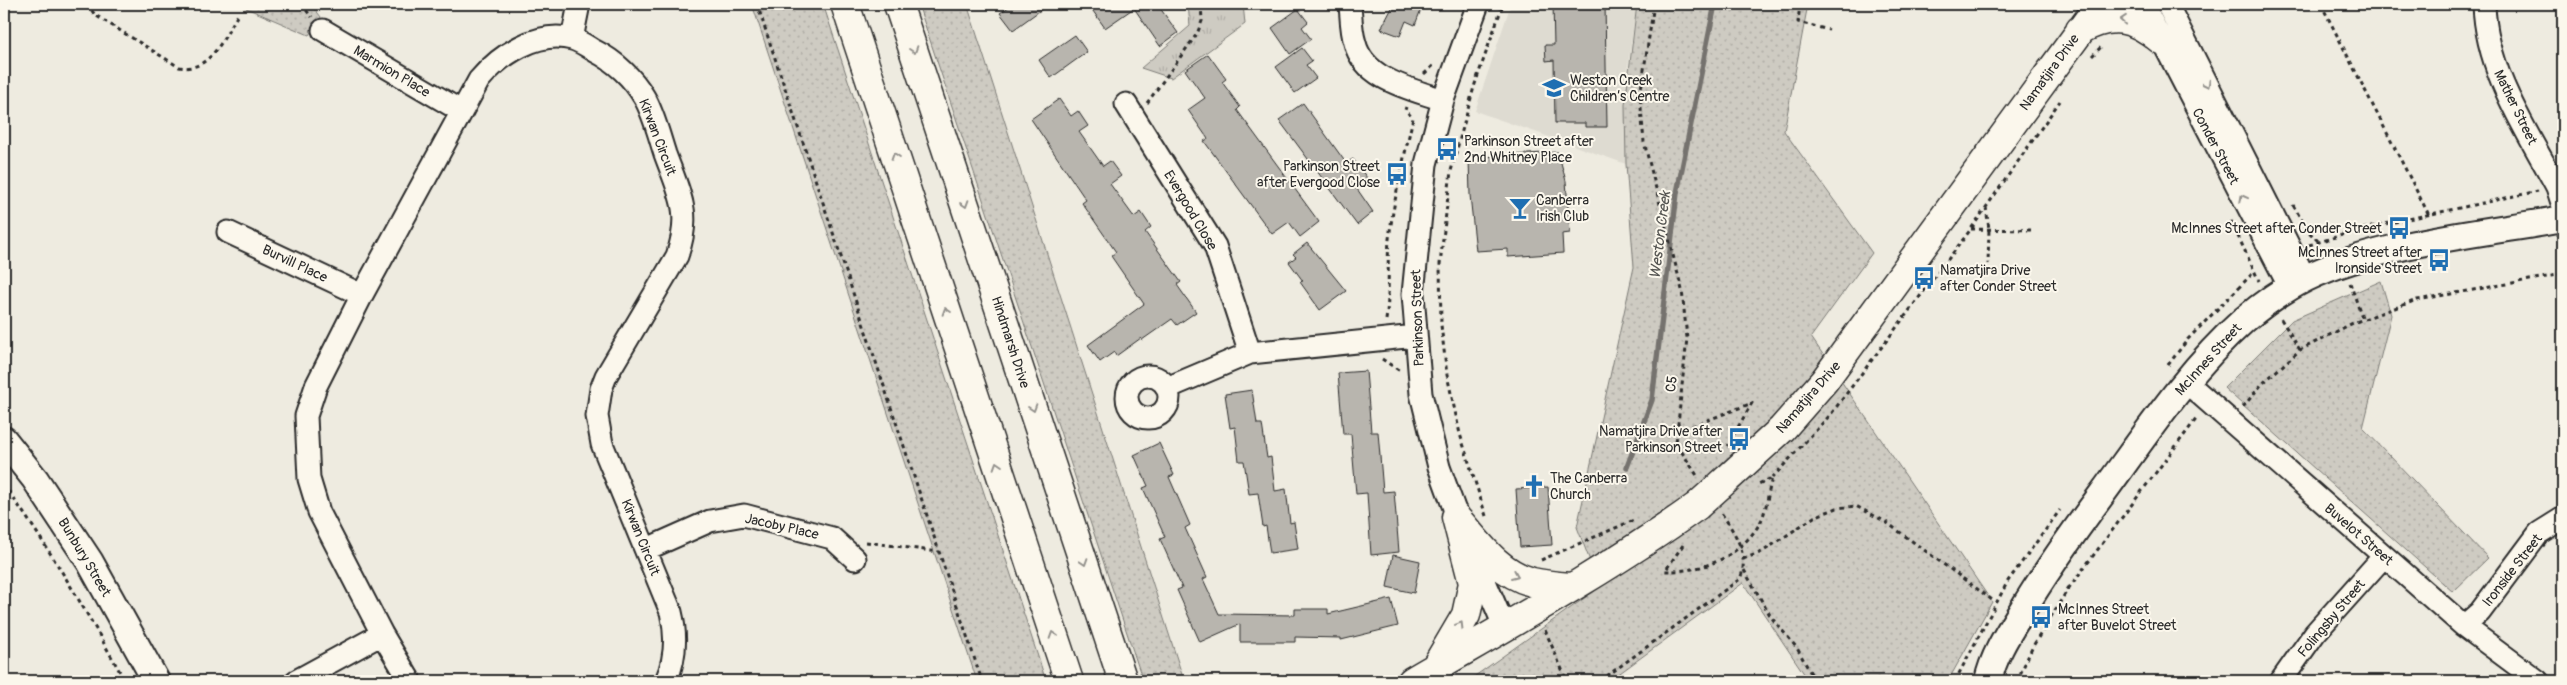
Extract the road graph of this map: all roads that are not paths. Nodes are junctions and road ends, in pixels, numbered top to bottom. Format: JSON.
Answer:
{"nodes":[{"id":1,"x":579,"y":4,"type":"edge"},
{"id":2,"x":845,"y":4,"type":"edge"},
{"id":3,"x":898,"y":4,"type":"edge"},
{"id":4,"x":1350,"y":4,"type":"edge"},
{"id":5,"x":1478,"y":4,"type":"edge"},
{"id":6,"x":2100,"y":4,"type":"edge"},
{"id":7,"x":2143,"y":4,"type":"edge"},
{"id":8,"x":2167,"y":4,"type":"edge"},
{"id":9,"x":2484,"y":4,"type":"edge"},
{"id":10,"x":323,"y":30,"type":"dead end"},
{"id":11,"x":2080,"y":30,"type":"junction"},
{"id":12,"x":572,"y":39,"type":"junction"},
{"id":13,"x":2161,"y":40,"type":"junction"},
{"id":14,"x":1443,"y":100,"type":"junction"},
{"id":15,"x":461,"y":111,"type":"junction"},
{"id":16,"x":1130,"y":112,"type":"road end"},
{"id":17,"x":2560,"y":197,"type":"edge"},
{"id":18,"x":2563,"y":219,"type":"edge"},
{"id":19,"x":228,"y":232,"type":"dead end"},
{"id":20,"x":2283,"y":254,"type":"junction"},
{"id":21,"x":2298,"y":283,"type":"junction"},
{"id":22,"x":362,"y":295,"type":"junction"},
{"id":23,"x":1416,"y":336,"type":"junction"},
{"id":24,"x":1250,"y":353,"type":"junction"},
{"id":25,"x":2185,"y":381,"type":"junction"},
{"id":26,"x":1168,"y":388,"type":"dead end"},
{"id":27,"x":4,"y":440,"type":"edge"},
{"id":28,"x":1456,"y":517,"type":"junction"},
{"id":29,"x":2563,"y":518,"type":"edge"},
{"id":30,"x":647,"y":549,"type":"junction"},
{"id":31,"x":2384,"y":556,"type":"junction"},
{"id":32,"x":855,"y":559,"type":"dead end"},
{"id":33,"x":1571,"y":587,"type":"junction"},
{"id":34,"x":1504,"y":626,"type":"junction"},
{"id":35,"x":2464,"y":626,"type":"junction"},
{"id":36,"x":382,"y":634,"type":"junction"},
{"id":37,"x":1436,"y":668,"type":"junction"},
{"id":38,"x":156,"y":681,"type":"edge"},
{"id":39,"x":296,"y":681,"type":"edge"},
{"id":40,"x":410,"y":681,"type":"edge"},
{"id":41,"x":666,"y":681,"type":"edge"},
{"id":42,"x":1069,"y":681,"type":"edge"},
{"id":43,"x":1123,"y":681,"type":"edge"},
{"id":44,"x":1412,"y":681,"type":"edge"},
{"id":45,"x":1988,"y":681,"type":"edge"},
{"id":46,"x":2281,"y":681,"type":"edge"},
{"id":47,"x":2538,"y":681,"type":"edge"}],
"edges":[{"from":1,"to":12,"type":"street"},
{"from":42,"to":2,"type":"main road","one_way":true},
{"from":3,"to":43,"type":"main road","name":"Hindmarsh Drive","one_way":true},
{"from":4,"to":14,"type":"street"},
{"from":5,"to":14,"type":"street","name":"Parkinson Street"},
{"from":6,"to":11,"type":"main road","name":"Namatjira Drive"},
{"from":7,"to":13,"type":"street","name":"Conder Street"},
{"from":8,"to":20,"type":"street","name":"Conder Street","one_way":true},
{"from":9,"to":17,"type":"street","name":"Mather Street"},
{"from":10,"to":15,"type":"street","name":"Marmion Place"},
{"from":13,"to":11,"type":"main road","one_way":true},
{"from":11,"to":33,"type":"main road","name":"Namatjira Drive"},
{"from":12,"to":15,"type":"street","name":"Kirwan Circuit"},
{"from":12,"to":30,"type":"street","name":"Kirwan Circuit"},
{"from":20,"to":13,"type":"street","name":"Conder Street","one_way":true},
{"from":14,"to":23,"type":"street","name":"Parkinson Street"},
{"from":15,"to":22,"type":"street","name":"Kirwan Circuit"},
{"from":16,"to":24,"type":"street","name":"Evergood Close"},
{"from":18,"to":21,"type":"street","name":"McInnes Street"},
{"from":19,"to":22,"type":"street","name":"Burvill Place"},
{"from":20,"to":21,"type":"street","name":"Conder Street"},
{"from":21,"to":25,"type":"street","name":"McInnes Street"},
{"from":22,"to":36,"type":"street","name":"Kirwan Circuit"},
{"from":23,"to":24,"type":"street"},
{"from":23,"to":28,"type":"street","name":"Parkinson Street"},
{"from":24,"to":26,"type":"street"},
{"from":25,"to":31,"type":"street","name":"Buvelot Street"},
{"from":25,"to":45,"type":"street","name":"McInnes Street"},
{"from":27,"to":38,"type":"street","name":"Bunbury Street"},
{"from":28,"to":33,"type":"main road","one_way":true},
{"from":28,"to":34,"type":"street","name":"Parkinson Street"},
{"from":37,"to":28,"type":"main road","one_way":true},
{"from":29,"to":35,"type":"street","name":"Ironside Street"},
{"from":30,"to":32,"type":"street","name":"Jacoby Place"},
{"from":30,"to":41,"type":"street","name":"Kirwan Circuit"},
{"from":31,"to":35,"type":"street","name":"Buvelot Street"},
{"from":31,"to":46,"type":"street","name":"Folingsby Street"},
{"from":33,"to":34,"type":"main road","name":"Namatjira Drive"},
{"from":34,"to":37,"type":"main road","name":"Namatjira Drive"},
{"from":35,"to":47,"type":"street","name":"Buvelot Street"},
{"from":36,"to":39,"type":"street"},
{"from":36,"to":40,"type":"street","name":"Kirwan Circuit"},
{"from":37,"to":44,"type":"main road","name":"Namatjira Drive"}]}
